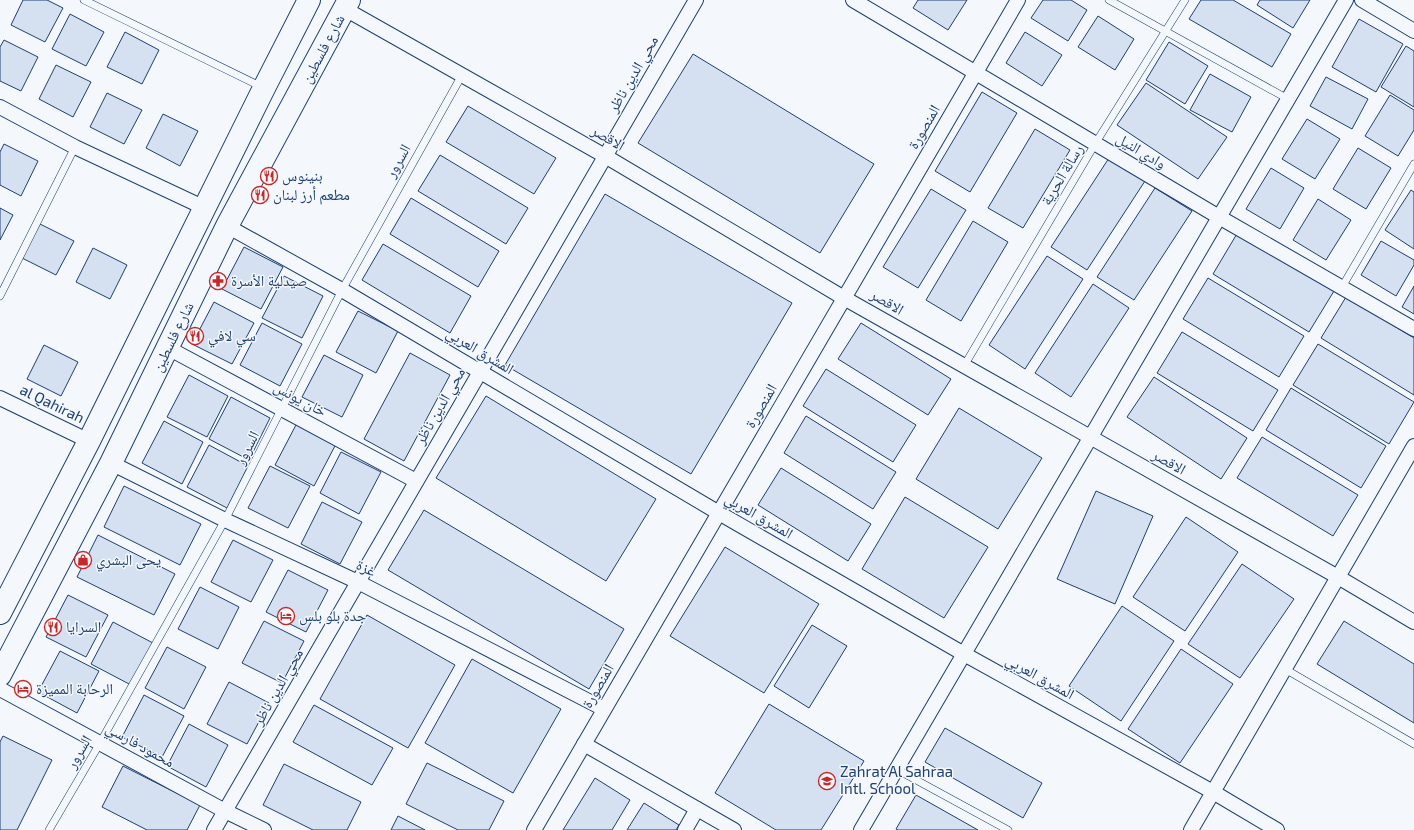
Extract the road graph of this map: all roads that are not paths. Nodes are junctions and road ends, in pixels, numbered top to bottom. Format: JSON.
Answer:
{"nodes":[{"id":1,"x":84,"y":0,"type":"edge"},
{"id":2,"x":309,"y":0,"type":"edge"},
{"id":3,"x":696,"y":0,"type":"edge"},
{"id":4,"x":853,"y":0,"type":"edge"},
{"id":5,"x":1018,"y":0,"type":"edge"},
{"id":6,"x":1109,"y":0,"type":"edge"},
{"id":7,"x":1186,"y":0,"type":"edge"},
{"id":8,"x":1346,"y":0,"type":"edge"},
{"id":9,"x":1362,"y":0,"type":"edge"},
{"id":10,"x":347,"y":4,"type":"edge"},
{"id":11,"x":1414,"y":31,"type":"edge"},
{"id":12,"x":1166,"y":32,"type":"junction"},
{"id":13,"x":975,"y":73,"type":"junction"},
{"id":14,"x":462,"y":75,"type":"junction"},
{"id":15,"x":264,"y":88,"type":"junction"},
{"id":16,"x":1288,"y":99,"type":"junction"},
{"id":17,"x":0,"y":107,"type":"edge"},
{"id":18,"x":1095,"y":144,"type":"junction"},
{"id":19,"x":75,"y":147,"type":"junction"},
{"id":20,"x":605,"y":156,"type":"junction"},
{"id":21,"x":1414,"y":164,"type":"edge"},
{"id":22,"x":204,"y":208,"type":"junction"},
{"id":23,"x":1219,"y":217,"type":"junction"},
{"id":24,"x":227,"y":226,"type":"junction"},
{"id":25,"x":1342,"y":287,"type":"junction"},
{"id":26,"x":342,"y":290,"type":"junction"},
{"id":27,"x":0,"y":296,"type":"edge"},
{"id":28,"x":844,"y":298,"type":"junction"},
{"id":29,"x":1414,"y":329,"type":"edge"},
{"id":30,"x":168,"y":348,"type":"junction"},
{"id":31,"x":964,"y":366,"type":"junction"},
{"id":32,"x":480,"y":371,"type":"junction"},
{"id":33,"x":0,"y":398,"type":"edge"},
{"id":34,"x":282,"y":409,"type":"junction"},
{"id":35,"x":1090,"y":437,"type":"junction"},
{"id":36,"x":89,"y":441,"type":"junction"},
{"id":37,"x":1414,"y":446,"type":"edge"},
{"id":38,"x":111,"y":463,"type":"junction"},
{"id":39,"x":416,"y":481,"type":"junction"},
{"id":40,"x":719,"y":512,"type":"junction"},
{"id":41,"x":225,"y":520,"type":"junction"},
{"id":42,"x":1338,"y":577,"type":"junction"},
{"id":43,"x":358,"y":582,"type":"junction"},
{"id":44,"x":0,"y":613,"type":"edge"},
{"id":45,"x":1414,"y":622,"type":"edge"},
{"id":46,"x":964,"y":654,"type":"junction"},
{"id":47,"x":1285,"y":669,"type":"junction"},
{"id":48,"x":0,"y":675,"type":"edge"},
{"id":49,"x":0,"y":689,"type":"edge"},
{"id":50,"x":604,"y":709,"type":"junction"},
{"id":51,"x":100,"y":743,"type":"junction"},
{"id":52,"x":584,"y":744,"type":"junction"},
{"id":53,"x":1414,"y":744,"type":"edge"},
{"id":54,"x":896,"y":769,"type":"junction"},
{"id":55,"x":1213,"y":792,"type":"junction"},
{"id":56,"x":697,"y":809,"type":"junction"},
{"id":57,"x":225,"y":811,"type":"junction"},
{"id":58,"x":49,"y":830,"type":"edge"},
{"id":59,"x":214,"y":830,"type":"edge"},
{"id":60,"x":264,"y":830,"type":"edge"},
{"id":61,"x":534,"y":830,"type":"edge"},
{"id":62,"x":685,"y":830,"type":"edge"},
{"id":63,"x":734,"y":830,"type":"edge"},
{"id":64,"x":861,"y":830,"type":"edge"},
{"id":65,"x":1008,"y":830,"type":"edge"},
{"id":66,"x":1191,"y":830,"type":"edge"},
{"id":67,"x":1277,"y":830,"type":"edge"}],
"edges":[{"from":1,"to":15,"type":"lane"},
{"from":2,"to":15,"type":"main road","name":"شارع فلسطين"},
{"from":3,"to":20,"type":"street","name":"محي الدين ناظر"},
{"from":4,"to":13,"type":"street","name":"وادي النيل"},
{"from":5,"to":13,"type":"street","name":"المنصورة"},
{"from":6,"to":12,"type":"lane"},
{"from":7,"to":12,"type":"lane","name":"رسالة الحرية"},
{"from":8,"to":16,"type":"street"},
{"from":9,"to":11,"type":"street"},
{"from":10,"to":14,"type":"street","name":"الاقصر"},
{"from":10,"to":24,"type":"main road","name":"شارع فلسطين"},
{"from":12,"to":16,"type":"lane"},
{"from":12,"to":18,"type":"lane","name":"رسالة الحرية"},
{"from":13,"to":18,"type":"street","name":"وادي النيل"},
{"from":13,"to":28,"type":"street","name":"المنصورة"},
{"from":14,"to":20,"type":"street","name":"الاقصر"},
{"from":14,"to":26,"type":"lane","name":"السرور"},
{"from":15,"to":22,"type":"main road","name":"شارع فلسطين"},
{"from":16,"to":23,"type":"street"},
{"from":17,"to":19,"type":"street"},
{"from":18,"to":23,"type":"street","name":"وادي النيل"},
{"from":18,"to":31,"type":"lane","name":"رسالة الحرية"},
{"from":19,"to":22,"type":"street"},
{"from":19,"to":27,"type":"lane"},
{"from":20,"to":28,"type":"street","name":"الاقصر"},
{"from":20,"to":32,"type":"street","name":"محي الدين ناظر"},
{"from":21,"to":25,"type":"lane"},
{"from":22,"to":36,"type":"main road","name":"شارع فلسطين"},
{"from":23,"to":25,"type":"street","name":"وادي النيل"},
{"from":23,"to":35,"type":"street"},
{"from":24,"to":26,"type":"street","name":"المشرق العربي"},
{"from":24,"to":30,"type":"main road","name":"شارع فلسطين"},
{"from":25,"to":29,"type":"street","name":"وادي النيل"},
{"from":26,"to":32,"type":"street","name":"المشرق العربي"},
{"from":26,"to":34,"type":"lane","name":"السرور"},
{"from":28,"to":31,"type":"street","name":"الاقصر"},
{"from":28,"to":40,"type":"street","name":"المنصورة"},
{"from":30,"to":34,"type":"street","name":"خان يونس"},
{"from":30,"to":38,"type":"main road","name":"شارع فلسطين"},
{"from":31,"to":35,"type":"street","name":"الاقصر"},
{"from":32,"to":39,"type":"street","name":"محي الدين ناظر"},
{"from":32,"to":40,"type":"street","name":"المشرق العربي"},
{"from":33,"to":36,"type":"street","name":"al Qahirah"},
{"from":34,"to":39,"type":"street","name":"خان يونس"},
{"from":34,"to":41,"type":"lane","name":"السرور"},
{"from":35,"to":42,"type":"street","name":"الاقصر"},
{"from":35,"to":46,"type":"street"},
{"from":36,"to":44,"type":"main road","name":"شارع فلسطين"},
{"from":37,"to":42,"type":"street"},
{"from":38,"to":41,"type":"street","name":"غزة"},
{"from":38,"to":48,"type":"main road","name":"شارع فلسطين"},
{"from":39,"to":43,"type":"street","name":"محي الدين ناظر"},
{"from":40,"to":46,"type":"street","name":"المشرق العربي"},
{"from":40,"to":50,"type":"street","name":"المنصورة"},
{"from":41,"to":43,"type":"street","name":"غزة"},
{"from":41,"to":51,"type":"lane","name":"السرور"},
{"from":42,"to":45,"type":"street","name":"الاقصر"},
{"from":42,"to":47,"type":"street"},
{"from":43,"to":50,"type":"street","name":"غزة"},
{"from":43,"to":57,"type":"street","name":"محي الدين ناظر"},
{"from":46,"to":54,"type":"street"},
{"from":46,"to":55,"type":"street","name":"المشرق العربي"},
{"from":47,"to":53,"type":"lane"},
{"from":47,"to":55,"type":"street"},
{"from":49,"to":51,"type":"street","name":"محمود فارسي"},
{"from":50,"to":52,"type":"street","name":"المنصورة"},
{"from":51,"to":57,"type":"street","name":"محمود فارسي"},
{"from":51,"to":58,"type":"lane","name":"السرور"},
{"from":52,"to":56,"type":"street"},
{"from":52,"to":61,"type":"street","name":"المنصورة"},
{"from":54,"to":64,"type":"street"},
{"from":54,"to":65,"type":"lane"},
{"from":55,"to":66,"type":"street"},
{"from":55,"to":67,"type":"street","name":"المشرق العربي"},
{"from":56,"to":62,"type":"street"},
{"from":56,"to":63,"type":"street"},
{"from":57,"to":59,"type":"street","name":"محي الدين ناظر"},
{"from":57,"to":60,"type":"street","name":"محمود فارسي"}]}
